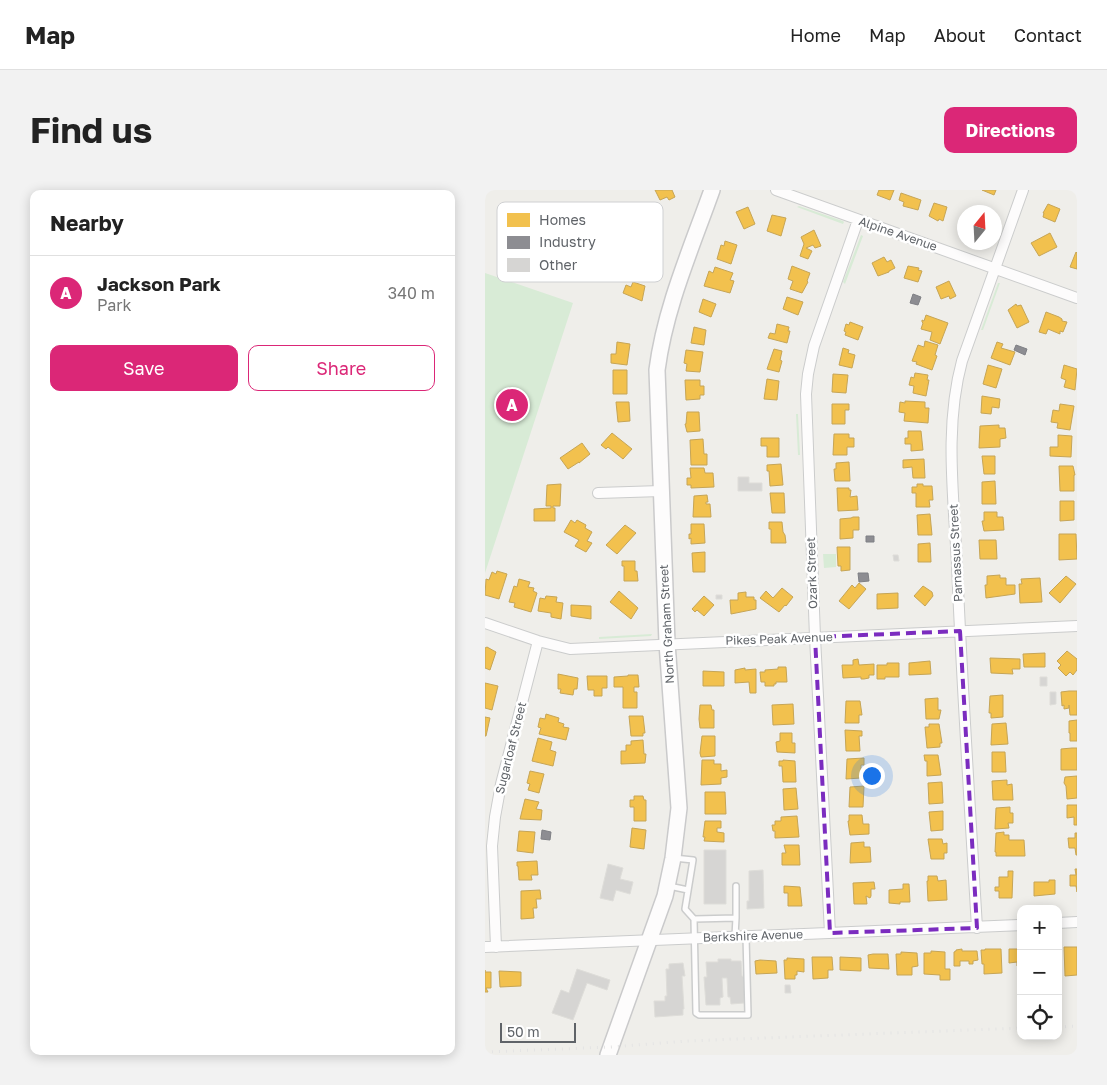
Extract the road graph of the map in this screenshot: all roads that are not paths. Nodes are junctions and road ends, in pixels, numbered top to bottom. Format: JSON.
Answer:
{"nodes":[{"id":1,"x":712,"y":190,"type":"edge"},
{"id":2,"x":776,"y":190,"type":"edge"},
{"id":3,"x":1023,"y":190,"type":"edge"},
{"id":4,"x":858,"y":220,"type":"junction"},
{"id":5,"x":995,"y":268,"type":"junction"},
{"id":6,"x":1077,"y":298,"type":"edge"},
{"id":7,"x":661,"y":492,"type":"junction"},
{"id":8,"x":598,"y":494,"type":"dead end"},
{"id":9,"x":485,"y":623,"type":"edge"},
{"id":10,"x":1077,"y":626,"type":"edge"},
{"id":11,"x":960,"y":631,"type":"junction"},
{"id":12,"x":815,"y":637,"type":"junction"},
{"id":13,"x":538,"y":641,"type":"junction"},
{"id":14,"x":667,"y":643,"type":"junction"},
{"id":15,"x":673,"y":858,"type":"junction"},
{"id":16,"x":668,"y":885,"type":"junction"},
{"id":17,"x":736,"y":886,"type":"dead end"},
{"id":18,"x":688,"y":890,"type":"junction"},
{"id":19,"x":735,"y":918,"type":"junction"},
{"id":20,"x":694,"y":919,"type":"junction"},
{"id":21,"x":1077,"y":922,"type":"edge"},
{"id":22,"x":1062,"y":923,"type":"edge"},
{"id":23,"x":1017,"y":925,"type":"edge"},
{"id":24,"x":977,"y":928,"type":"junction"},
{"id":25,"x":831,"y":933,"type":"junction"},
{"id":26,"x":740,"y":936,"type":"junction"},
{"id":27,"x":694,"y":938,"type":"junction"},
{"id":28,"x":648,"y":940,"type":"junction"},
{"id":29,"x":485,"y":947,"type":"edge"},
{"id":30,"x":496,"y":947,"type":"junction"},
{"id":31,"x":608,"y":1055,"type":"edge"}],
"edges":[{"from":1,"to":7,"type":"main road","name":"North Graham Street"},
{"from":2,"to":4,"type":"street","name":"Alpine Avenue"},
{"from":3,"to":5,"type":"street","name":"Parnassus Street"},
{"from":4,"to":5,"type":"street","name":"Alpine Avenue"},
{"from":4,"to":12,"type":"street","name":"Ozark Street"},
{"from":5,"to":6,"type":"street","name":"Alpine Avenue"},
{"from":5,"to":11,"type":"street","name":"Parnassus Street"},
{"from":7,"to":8,"type":"street"},
{"from":7,"to":14,"type":"main road","name":"North Graham Street"},
{"from":9,"to":13,"type":"street","name":"Pikes Peak Avenue"},
{"from":10,"to":11,"type":"street","name":"Pikes Peak Avenue"},
{"from":11,"to":12,"type":"street","name":"Pikes Peak Avenue"},
{"from":11,"to":24,"type":"street","name":"Parnassus Street"},
{"from":12,"to":14,"type":"street","name":"Pikes Peak Avenue"},
{"from":12,"to":25,"type":"street","name":"Ozark Street"},
{"from":13,"to":14,"type":"street","name":"Pikes Peak Avenue"},
{"from":13,"to":30,"type":"street","name":"Sugarloaf Street"},
{"from":14,"to":15,"type":"main road","name":"North Graham Street"},
{"from":15,"to":16,"type":"main road","name":"North Graham Street"},
{"from":15,"to":18,"type":"lane"},
{"from":16,"to":18,"type":"lane"},
{"from":16,"to":28,"type":"main road","name":"North Graham Street"},
{"from":17,"to":19,"type":"lane"},
{"from":18,"to":20,"type":"lane"},
{"from":19,"to":20,"type":"lane"},
{"from":19,"to":26,"type":"lane"},
{"from":20,"to":27,"type":"lane"},
{"from":21,"to":22,"type":"street"},
{"from":23,"to":24,"type":"street","name":"Berkshire Avenue"},
{"from":24,"to":25,"type":"street","name":"Berkshire Avenue"},
{"from":25,"to":26,"type":"street","name":"Berkshire Avenue"},
{"from":26,"to":27,"type":"street","name":"Berkshire Avenue"},
{"from":26,"to":27,"type":"lane"},
{"from":27,"to":28,"type":"street","name":"Berkshire Avenue"},
{"from":28,"to":30,"type":"street","name":"Berkshire Avenue"},
{"from":28,"to":31,"type":"main road","name":"North Graham Street"},
{"from":29,"to":30,"type":"street","name":"Berkshire Avenue"}]}
